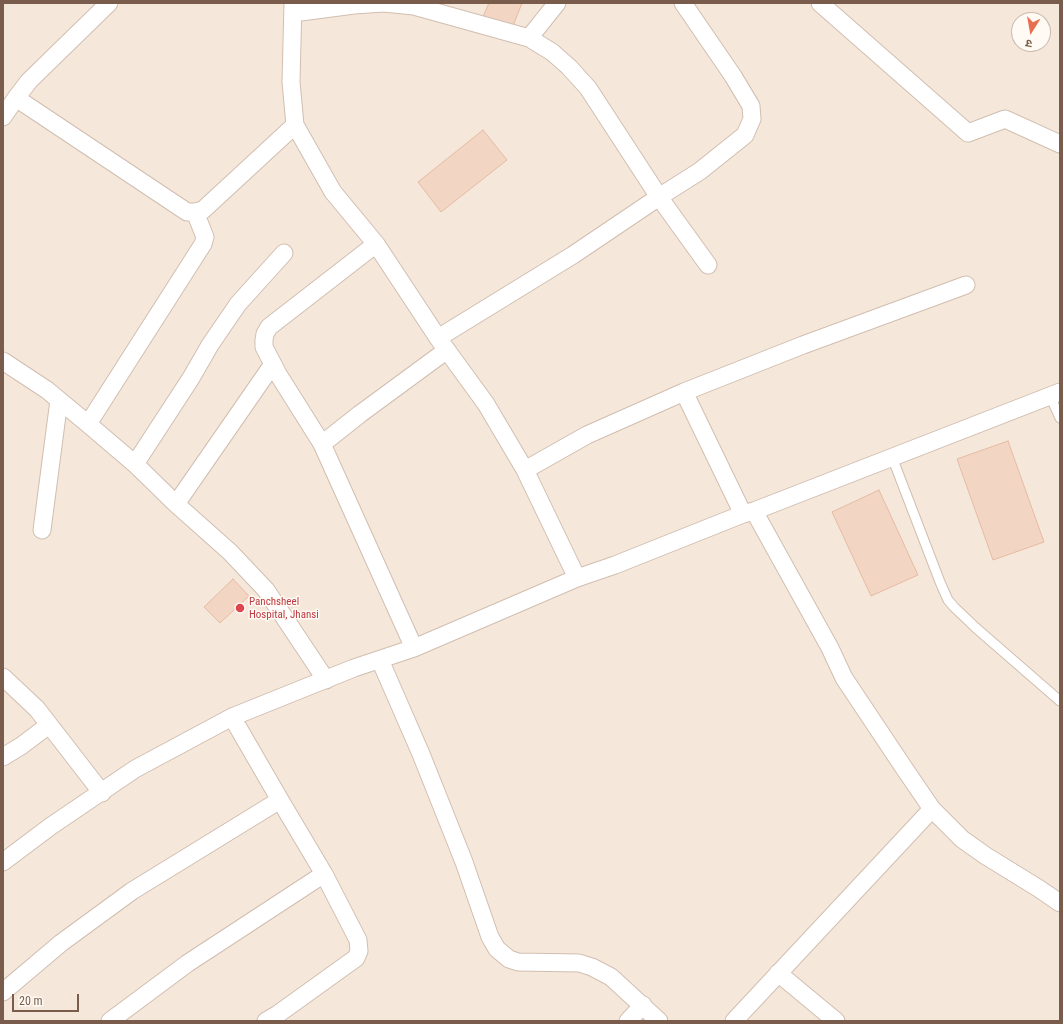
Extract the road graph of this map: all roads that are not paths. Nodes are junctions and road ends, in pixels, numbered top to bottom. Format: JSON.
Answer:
{"nodes":[{"id":1,"x":109,"y":3,"type":"edge"},
{"id":2,"x":557,"y":3,"type":"edge"},
{"id":3,"x":683,"y":3,"type":"edge"},
{"id":4,"x":820,"y":3,"type":"edge"},
{"id":5,"x":293,"y":8,"type":"edge"},
{"id":6,"x":529,"y":38,"type":"junction"},
{"id":7,"x":16,"y":98,"type":"junction"},
{"id":8,"x":3,"y":118,"type":"edge"},
{"id":9,"x":295,"y":125,"type":"junction"},
{"id":10,"x":1060,"y":144,"type":"edge"},
{"id":11,"x":659,"y":197,"type":"junction"},
{"id":12,"x":195,"y":212,"type":"junction"},
{"id":13,"x":376,"y":244,"type":"junction"},
{"id":14,"x":284,"y":253,"type":"dead end"},
{"id":15,"x":708,"y":265,"type":"dead end"},
{"id":16,"x":966,"y":285,"type":"dead end"},
{"id":17,"x":443,"y":344,"type":"junction"},
{"id":18,"x":3,"y":361,"type":"edge"},
{"id":19,"x":273,"y":364,"type":"junction"},
{"id":20,"x":684,"y":392,"type":"junction"},
{"id":21,"x":1055,"y":394,"type":"edge"},
{"id":22,"x":59,"y":400,"type":"junction"},
{"id":23,"x":1060,"y":418,"type":"edge"},
{"id":24,"x":88,"y":424,"type":"junction"},
{"id":25,"x":322,"y":444,"type":"junction"},
{"id":26,"x":892,"y":457,"type":"junction"},
{"id":27,"x":135,"y":464,"type":"junction"},
{"id":28,"x":525,"y":470,"type":"junction"},
{"id":29,"x":176,"y":504,"type":"junction"},
{"id":30,"x":749,"y":513,"type":"junction"},
{"id":31,"x":42,"y":530,"type":"dead end"},
{"id":32,"x":577,"y":578,"type":"junction"},
{"id":33,"x":414,"y":648,"type":"junction"},
{"id":34,"x":380,"y":660,"type":"junction"},
{"id":35,"x":3,"y":677,"type":"edge"},
{"id":36,"x":326,"y":680,"type":"junction"},
{"id":37,"x":1060,"y":701,"type":"edge"},
{"id":38,"x":232,"y":717,"type":"junction"},
{"id":39,"x":49,"y":725,"type":"junction"},
{"id":40,"x":3,"y":757,"type":"edge"},
{"id":41,"x":102,"y":793,"type":"junction"},
{"id":42,"x":280,"y":800,"type":"junction"},
{"id":43,"x":932,"y":808,"type":"junction"},
{"id":44,"x":3,"y":862,"type":"edge"},
{"id":45,"x":324,"y":874,"type":"junction"},
{"id":46,"x":1060,"y":903,"type":"edge"},
{"id":47,"x":778,"y":973,"type":"junction"},
{"id":48,"x":3,"y":992,"type":"edge"},
{"id":49,"x":642,"y":1005,"type":"junction"},
{"id":50,"x":110,"y":1021,"type":"edge"},
{"id":51,"x":266,"y":1021,"type":"edge"},
{"id":52,"x":628,"y":1021,"type":"edge"},
{"id":53,"x":660,"y":1021,"type":"edge"},
{"id":54,"x":734,"y":1021,"type":"edge"},
{"id":55,"x":836,"y":1021,"type":"edge"}],
"edges":[{"from":1,"to":7,"type":"street"},
{"from":2,"to":6,"type":"street"},
{"from":3,"to":11,"type":"street"},
{"from":4,"to":10,"type":"street"},
{"from":5,"to":6,"type":"street"},
{"from":5,"to":9,"type":"street"},
{"from":6,"to":11,"type":"street"},
{"from":7,"to":8,"type":"street"},
{"from":7,"to":12,"type":"street"},
{"from":9,"to":12,"type":"street"},
{"from":9,"to":13,"type":"street"},
{"from":11,"to":15,"type":"street"},
{"from":11,"to":17,"type":"street"},
{"from":12,"to":24,"type":"street"},
{"from":13,"to":17,"type":"street"},
{"from":13,"to":19,"type":"street"},
{"from":14,"to":27,"type":"street"},
{"from":16,"to":20,"type":"street"},
{"from":17,"to":25,"type":"street"},
{"from":17,"to":28,"type":"street"},
{"from":18,"to":22,"type":"street"},
{"from":19,"to":25,"type":"street"},
{"from":19,"to":29,"type":"street"},
{"from":20,"to":28,"type":"street"},
{"from":20,"to":30,"type":"street"},
{"from":21,"to":23,"type":"lane"},
{"from":21,"to":26,"type":"street"},
{"from":22,"to":24,"type":"street"},
{"from":22,"to":31,"type":"street"},
{"from":24,"to":27,"type":"street"},
{"from":25,"to":33,"type":"street"},
{"from":26,"to":30,"type":"street"},
{"from":26,"to":37,"type":"lane"},
{"from":27,"to":29,"type":"street"},
{"from":28,"to":32,"type":"street"},
{"from":29,"to":36,"type":"street"},
{"from":30,"to":32,"type":"street"},
{"from":30,"to":43,"type":"street"},
{"from":32,"to":33,"type":"street"},
{"from":33,"to":34,"type":"street"},
{"from":34,"to":36,"type":"street"},
{"from":34,"to":49,"type":"street"},
{"from":35,"to":39,"type":"street"},
{"from":36,"to":38,"type":"street"},
{"from":38,"to":41,"type":"street"},
{"from":38,"to":42,"type":"street"},
{"from":39,"to":40,"type":"street"},
{"from":39,"to":41,"type":"street"},
{"from":41,"to":44,"type":"street"},
{"from":42,"to":45,"type":"street"},
{"from":42,"to":48,"type":"street"},
{"from":43,"to":46,"type":"street"},
{"from":43,"to":47,"type":"street"},
{"from":45,"to":50,"type":"street"},
{"from":45,"to":51,"type":"street"},
{"from":47,"to":54,"type":"street"},
{"from":47,"to":55,"type":"street"},
{"from":49,"to":52,"type":"street"},
{"from":49,"to":53,"type":"street"}]}
